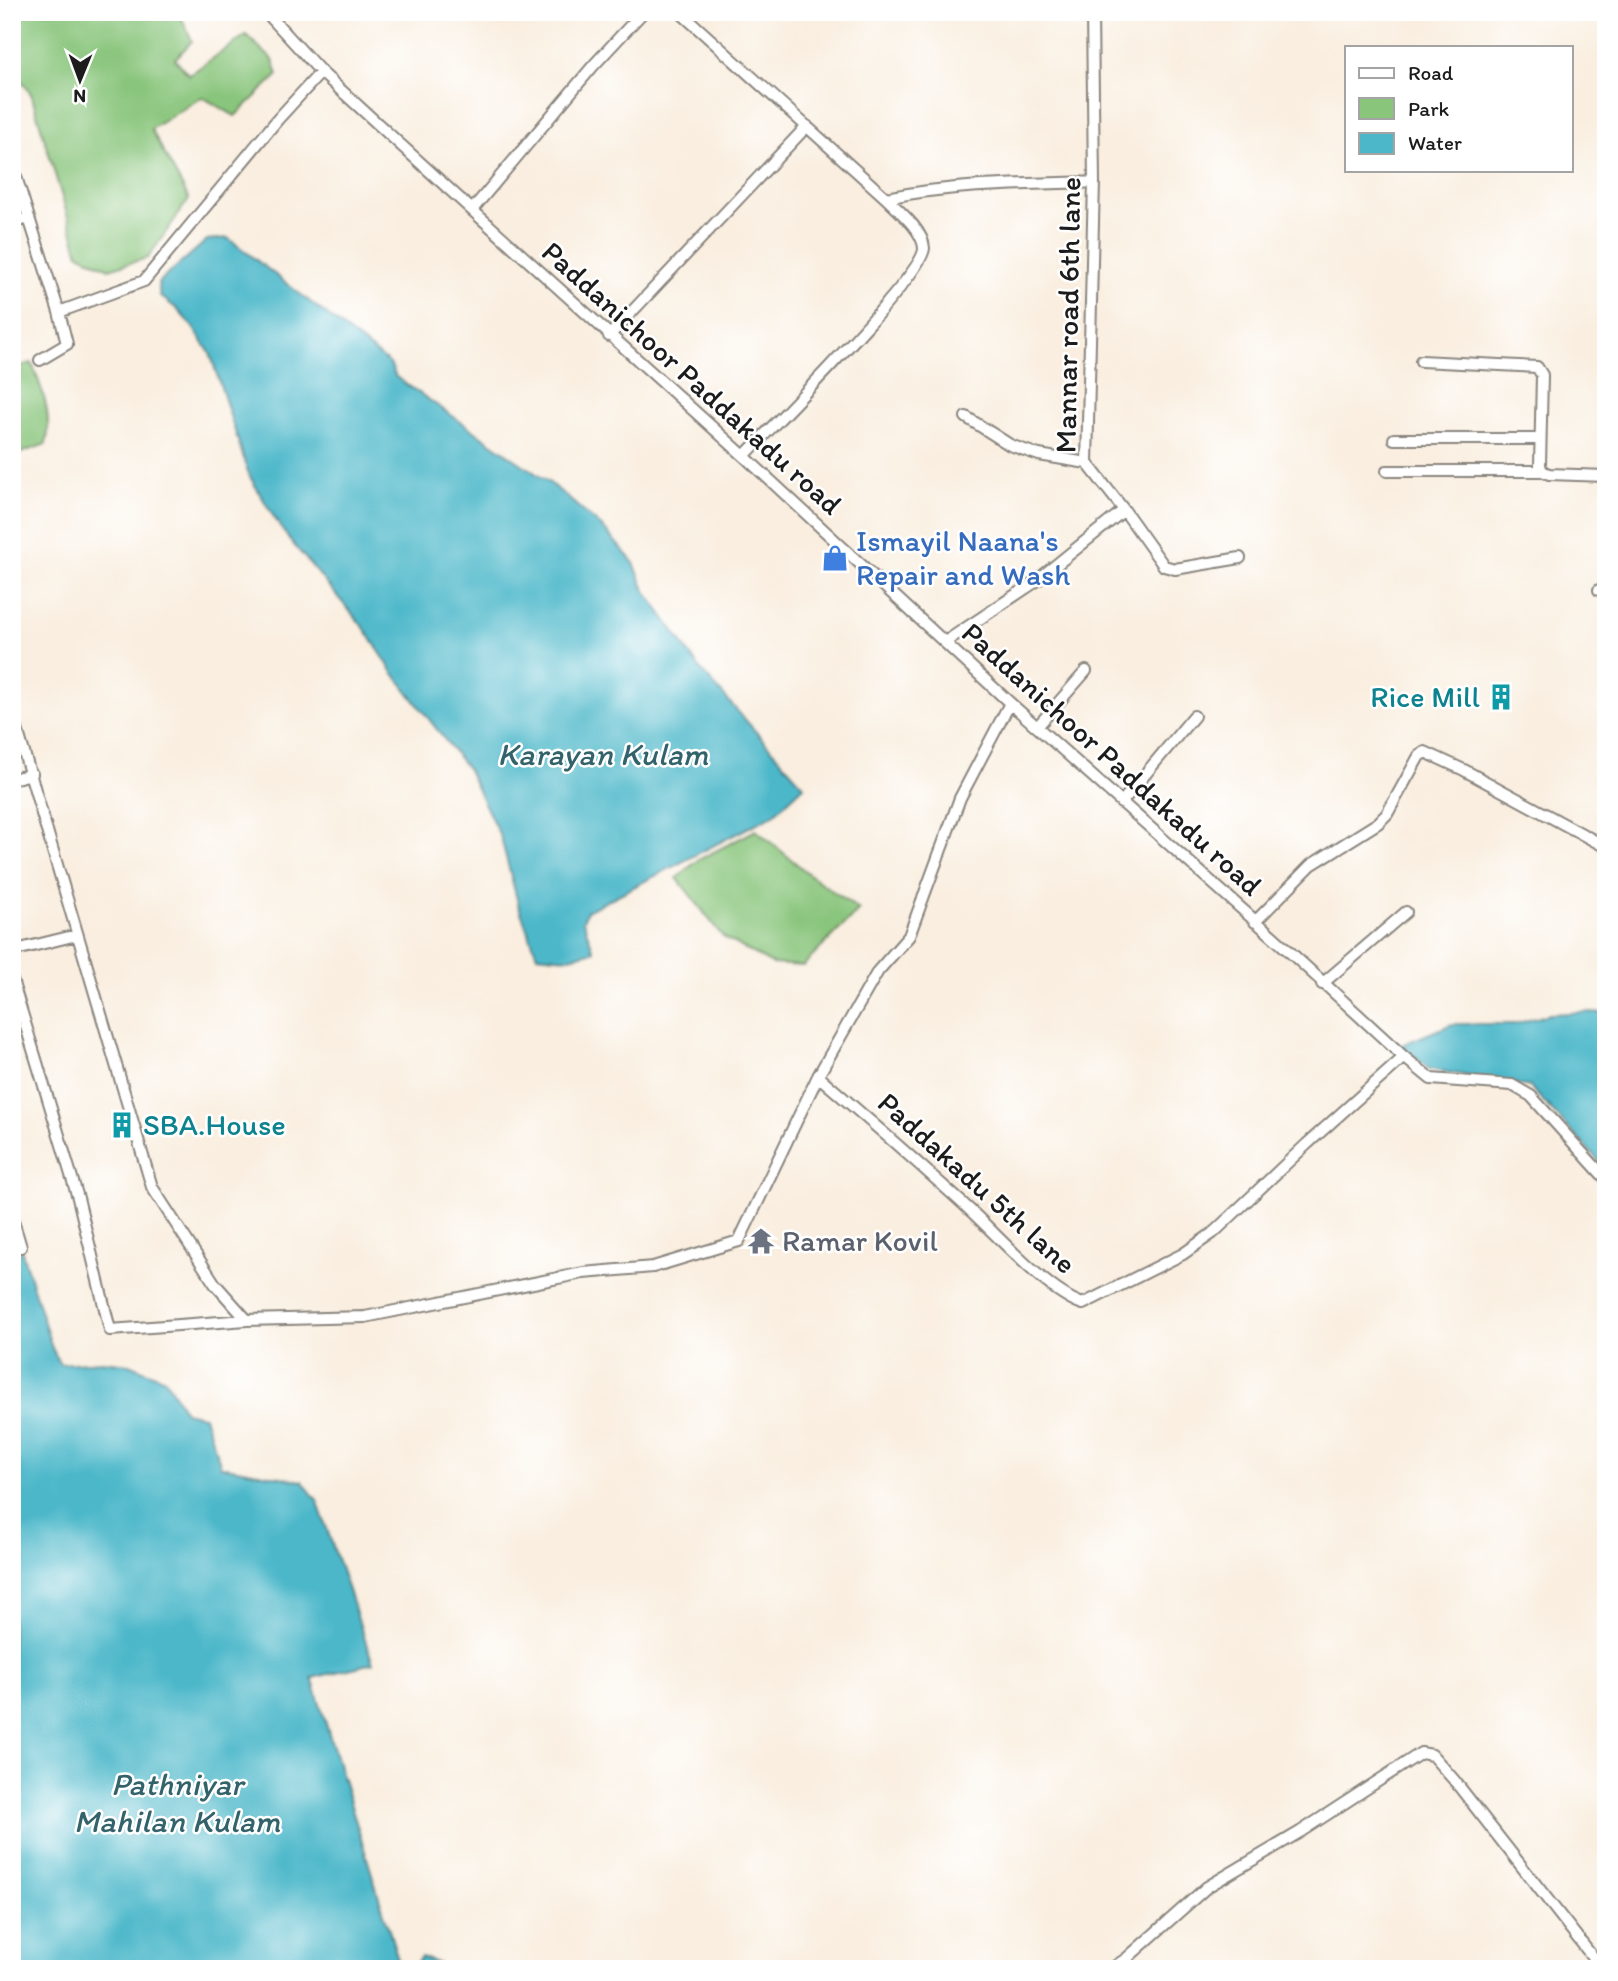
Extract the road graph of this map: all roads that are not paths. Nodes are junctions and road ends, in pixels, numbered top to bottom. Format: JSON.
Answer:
{"nodes":[{"id":1,"x":266,"y":12,"type":"edge"},
{"id":2,"x":643,"y":12,"type":"edge"},
{"id":3,"x":680,"y":12,"type":"edge"},
{"id":4,"x":1092,"y":12,"type":"edge"},
{"id":5,"x":321,"y":72,"type":"junction"},
{"id":6,"x":807,"y":126,"type":"junction"},
{"id":7,"x":12,"y":164,"type":"edge"},
{"id":8,"x":1094,"y":182,"type":"junction"},
{"id":9,"x":886,"y":198,"type":"junction"},
{"id":10,"x":472,"y":210,"type":"junction"},
{"id":11,"x":29,"y":218,"type":"junction"},
{"id":12,"x":12,"y":223,"type":"edge"},
{"id":13,"x":60,"y":312,"type":"junction"},
{"id":14,"x":609,"y":336,"type":"junction"},
{"id":15,"x":40,"y":360,"type":"dead end"},
{"id":16,"x":1421,"y":361,"type":"dead end"},
{"id":17,"x":966,"y":417,"type":"dead end"},
{"id":18,"x":1394,"y":439,"type":"dead end"},
{"id":19,"x":1540,"y":439,"type":"junction"},
{"id":20,"x":744,"y":457,"type":"junction"},
{"id":21,"x":1087,"y":463,"type":"junction"},
{"id":22,"x":1387,"y":471,"type":"dead end"},
{"id":23,"x":1542,"y":471,"type":"junction"},
{"id":24,"x":1606,"y":476,"type":"edge"},
{"id":25,"x":1124,"y":510,"type":"junction"},
{"id":26,"x":1240,"y":558,"type":"dead end"},
{"id":27,"x":945,"y":642,"type":"junction"},
{"id":28,"x":1086,"y":671,"type":"dead end"},
{"id":29,"x":1010,"y":703,"type":"junction"},
{"id":30,"x":12,"y":712,"type":"edge"},
{"id":31,"x":1194,"y":716,"type":"dead end"},
{"id":32,"x":1037,"y":727,"type":"junction"},
{"id":33,"x":32,"y":774,"type":"junction"},
{"id":34,"x":12,"y":779,"type":"edge"},
{"id":35,"x":1121,"y":803,"type":"junction"},
{"id":36,"x":1606,"y":847,"type":"edge"},
{"id":37,"x":1406,"y":912,"type":"dead end"},
{"id":38,"x":1255,"y":922,"type":"junction"},
{"id":39,"x":77,"y":935,"type":"junction"},
{"id":40,"x":12,"y":951,"type":"edge"},
{"id":41,"x":12,"y":980,"type":"edge"},
{"id":42,"x":1322,"y":984,"type":"junction"},
{"id":43,"x":1404,"y":1057,"type":"junction"},
{"id":44,"x":818,"y":1076,"type":"junction"},
{"id":45,"x":1606,"y":1180,"type":"edge"},
{"id":46,"x":12,"y":1217,"type":"edge"},
{"id":47,"x":22,"y":1247,"type":"dead end"},
{"id":48,"x":247,"y":1320,"type":"junction"},
{"id":49,"x":1126,"y":1959,"type":"junction"},
{"id":50,"x":1111,"y":1969,"type":"edge"},
{"id":51,"x":1133,"y":1969,"type":"edge"},
{"id":52,"x":1602,"y":1969,"type":"edge"}],
"edges":[{"from":1,"to":5,"type":"street","name":"Paddanichoor Paddakadu road"},
{"from":2,"to":10,"type":"street"},
{"from":3,"to":6,"type":"street"},
{"from":4,"to":8,"type":"street","name":"Mannar road 6th lane"},
{"from":5,"to":10,"type":"street","name":"Paddanichoor Paddakadu road"},
{"from":5,"to":13,"type":"street"},
{"from":6,"to":9,"type":"street"},
{"from":6,"to":14,"type":"street"},
{"from":7,"to":11,"type":"street"},
{"from":8,"to":9,"type":"street"},
{"from":8,"to":21,"type":"street","name":"Mannar road 6th lane"},
{"from":9,"to":20,"type":"street"},
{"from":10,"to":14,"type":"street","name":"Paddanichoor Paddakadu road"},
{"from":11,"to":12,"type":"street"},
{"from":11,"to":13,"type":"street"},
{"from":13,"to":15,"type":"street"},
{"from":14,"to":20,"type":"street","name":"Paddanichoor Paddakadu road"},
{"from":16,"to":19,"type":"street"},
{"from":17,"to":21,"type":"street"},
{"from":18,"to":19,"type":"street"},
{"from":19,"to":23,"type":"street"},
{"from":20,"to":27,"type":"street","name":"Paddanichoor Paddakadu road"},
{"from":21,"to":25,"type":"street","name":"Mannar road 6th lane"},
{"from":22,"to":23,"type":"street"},
{"from":23,"to":24,"type":"street"},
{"from":25,"to":26,"type":"street","name":"Mannar road 6th lane"},
{"from":25,"to":27,"type":"street"},
{"from":27,"to":29,"type":"street","name":"Paddanichoor Paddakadu road"},
{"from":28,"to":32,"type":"street"},
{"from":29,"to":32,"type":"street","name":"Paddanichoor Paddakadu road"},
{"from":29,"to":44,"type":"street"},
{"from":30,"to":33,"type":"street"},
{"from":31,"to":35,"type":"street"},
{"from":32,"to":35,"type":"street","name":"Paddanichoor Paddakadu road"},
{"from":33,"to":34,"type":"street"},
{"from":33,"to":39,"type":"street"},
{"from":35,"to":38,"type":"street","name":"Paddanichoor Paddakadu road"},
{"from":36,"to":38,"type":"street"},
{"from":37,"to":42,"type":"street"},
{"from":38,"to":42,"type":"street","name":"Paddanichoor Paddakadu road"},
{"from":39,"to":40,"type":"street"},
{"from":39,"to":48,"type":"street"},
{"from":41,"to":48,"type":"street"},
{"from":42,"to":43,"type":"street","name":"Paddanichoor Paddakadu road"},
{"from":43,"to":44,"type":"street","name":"Paddakadu 5th lane"},
{"from":43,"to":45,"type":"street","name":"Paddanichoor Paddakadu road"},
{"from":44,"to":48,"type":"street"},
{"from":46,"to":47,"type":"street"},
{"from":49,"to":50,"type":"street"},
{"from":49,"to":51,"type":"street"},
{"from":49,"to":52,"type":"street"}]}
